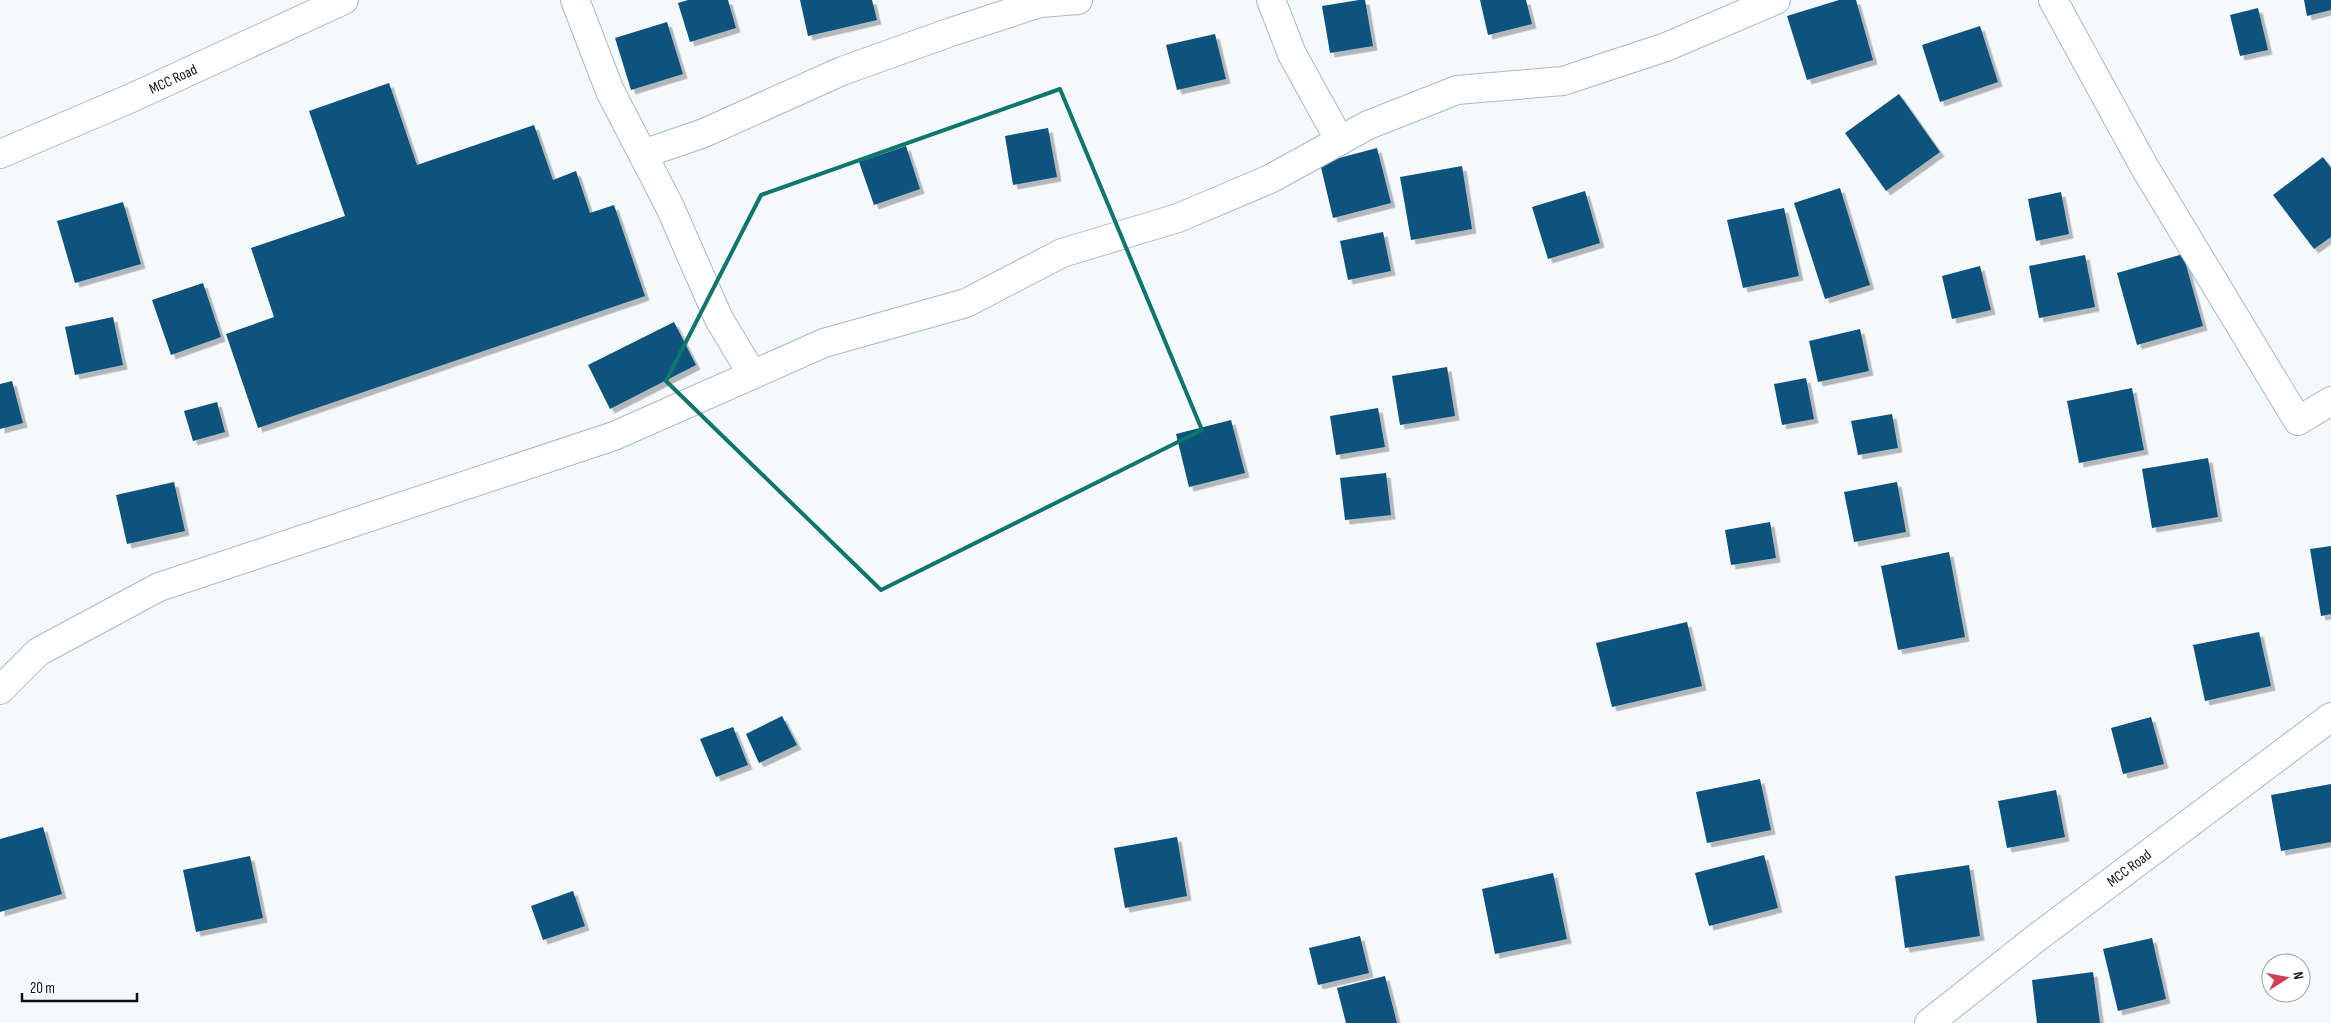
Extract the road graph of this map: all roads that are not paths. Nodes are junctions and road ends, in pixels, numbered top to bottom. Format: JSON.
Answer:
{"nodes":[{"id":1,"x":344,"y":0,"type":"edge"},
{"id":2,"x":575,"y":0,"type":"edge"},
{"id":3,"x":1078,"y":0,"type":"edge"},
{"id":4,"x":1271,"y":0,"type":"edge"},
{"id":5,"x":1776,"y":0,"type":"edge"},
{"id":6,"x":2054,"y":0,"type":"edge"},
{"id":7,"x":1340,"y":141,"type":"junction"},
{"id":8,"x":0,"y":154,"type":"edge"},
{"id":9,"x":643,"y":154,"type":"junction"},
{"id":10,"x":752,"y":374,"type":"junction"},
{"id":11,"x":2331,"y":400,"type":"edge"},
{"id":12,"x":0,"y":690,"type":"edge"},
{"id":13,"x":2331,"y":717,"type":"edge"},
{"id":14,"x":1929,"y":1023,"type":"edge"}],
"edges":[{"from":1,"to":8,"type":"street","name":"MCC Road"},
{"from":2,"to":9,"type":"street"},
{"from":3,"to":9,"type":"street"},
{"from":4,"to":7,"type":"street"},
{"from":5,"to":7,"type":"street"},
{"from":6,"to":11,"type":"street"},
{"from":7,"to":10,"type":"street"},
{"from":9,"to":10,"type":"street"},
{"from":10,"to":12,"type":"street"},
{"from":13,"to":14,"type":"street","name":"MCC Road"}]}
